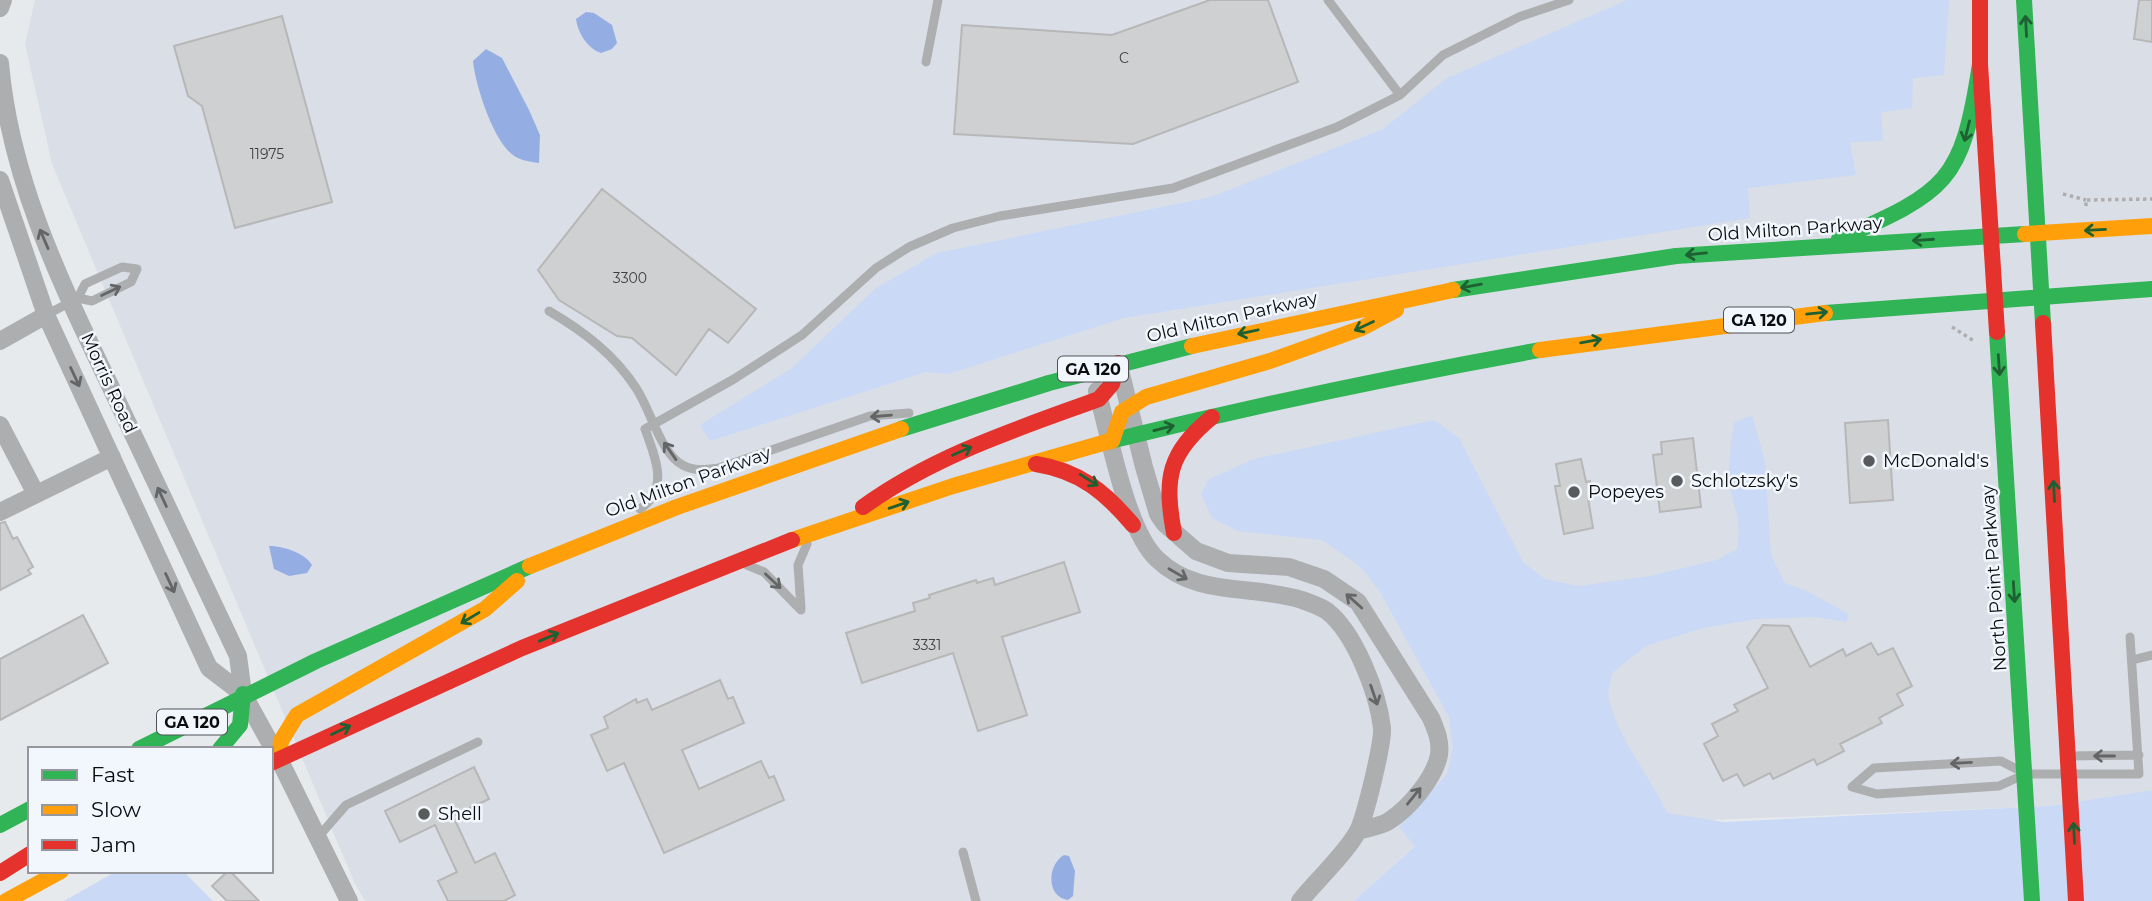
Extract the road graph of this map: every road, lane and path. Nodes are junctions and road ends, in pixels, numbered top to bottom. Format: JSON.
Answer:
{"nodes":[{"id":1,"x":3,"y":0,"type":"edge"},
{"id":2,"x":938,"y":0,"type":"edge"},
{"id":3,"x":1328,"y":0,"type":"edge"},
{"id":4,"x":1569,"y":0,"type":"edge"},
{"id":5,"x":1980,"y":0,"type":"edge"},
{"id":6,"x":2025,"y":0,"type":"edge"},
{"id":7,"x":0,"y":8,"type":"edge"},
{"id":8,"x":926,"y":62,"type":"dead end"},
{"id":9,"x":0,"y":63,"type":"edge"},
{"id":10,"x":1980,"y":64,"type":"junction"},
{"id":11,"x":1400,"y":94,"type":"junction"},
{"id":12,"x":0,"y":180,"type":"edge"},
{"id":13,"x":2063,"y":194,"type":"dead end"},
{"id":14,"x":2152,"y":199,"type":"edge"},
{"id":15,"x":2086,"y":200,"type":"junction"},
{"id":16,"x":2087,"y":207,"type":"dead end"},
{"id":17,"x":2152,"y":226,"type":"edge"},
{"id":18,"x":2037,"y":233,"type":"junction"},
{"id":19,"x":1991,"y":236,"type":"junction"},
{"id":20,"x":1824,"y":246,"type":"junction"},
{"id":21,"x":2152,"y":289,"type":"edge"},
{"id":22,"x":1424,"y":294,"type":"junction"},
{"id":23,"x":2040,"y":294,"type":"junction"},
{"id":24,"x":1996,"y":297,"type":"junction"},
{"id":25,"x":74,"y":300,"type":"junction"},
{"id":26,"x":549,"y":310,"type":"dead end"},
{"id":27,"x":46,"y":315,"type":"junction"},
{"id":28,"x":1949,"y":324,"type":"dead end"},
{"id":29,"x":0,"y":339,"type":"edge"},
{"id":30,"x":1974,"y":341,"type":"dead end"},
{"id":31,"x":1118,"y":362,"type":"junction"},
{"id":32,"x":1091,"y":369,"type":"junction"},
{"id":33,"x":1100,"y":399,"type":"junction"},
{"id":34,"x":1130,"y":406,"type":"junction"},
{"id":35,"x":949,"y":411,"type":"junction"},
{"id":36,"x":1215,"y":415,"type":"junction"},
{"id":37,"x":656,"y":424,"type":"junction"},
{"id":38,"x":0,"y":425,"type":"edge"},
{"id":39,"x":1136,"y":435,"type":"junction"},
{"id":40,"x":1112,"y":441,"type":"junction"},
{"id":41,"x":112,"y":457,"type":"junction"},
{"id":42,"x":1029,"y":464,"type":"junction"},
{"id":43,"x":36,"y":494,"type":"junction"},
{"id":44,"x":0,"y":512,"type":"edge"},
{"id":45,"x":841,"y":524,"type":"junction"},
{"id":46,"x":1133,"y":525,"type":"junction"},
{"id":47,"x":605,"y":533,"type":"junction"},
{"id":48,"x":1174,"y":533,"type":"junction"},
{"id":49,"x":810,"y":536,"type":"junction"},
{"id":50,"x":541,"y":560,"type":"junction"},
{"id":51,"x":739,"y":561,"type":"junction"},
{"id":52,"x":2130,"y":637,"type":"dead end"},
{"id":53,"x":2152,"y":655,"type":"edge"},
{"id":54,"x":2132,"y":660,"type":"junction"},
{"id":55,"x":243,"y":694,"type":"junction"},
{"id":56,"x":478,"y":742,"type":"dead end"},
{"id":57,"x":143,"y":747,"type":"edge"},
{"id":58,"x":222,"y":747,"type":"edge"},
{"id":59,"x":268,"y":747,"type":"edge"},
{"id":60,"x":2139,"y":755,"type":"junction"},
{"id":61,"x":2069,"y":756,"type":"junction"},
{"id":62,"x":275,"y":761,"type":"edge"},
{"id":63,"x":2026,"y":774,"type":"junction"},
{"id":64,"x":2070,"y":776,"type":"junction"},
{"id":65,"x":28,"y":810,"type":"edge"},
{"id":66,"x":4,"y":820,"type":"edge"},
{"id":67,"x":1358,"y":831,"type":"junction"},
{"id":68,"x":319,"y":836,"type":"junction"},
{"id":69,"x":963,"y":852,"type":"dead end"},
{"id":70,"x":28,"y":855,"type":"edge"},
{"id":71,"x":0,"y":873,"type":"edge"},
{"id":72,"x":57,"y":873,"type":"edge"},
{"id":73,"x":6,"y":901,"type":"edge"},
{"id":74,"x":349,"y":901,"type":"edge"},
{"id":75,"x":976,"y":901,"type":"edge"},
{"id":76,"x":1300,"y":901,"type":"edge"},
{"id":77,"x":2032,"y":901,"type":"edge"},
{"id":78,"x":2076,"y":901,"type":"edge"}],
"edges":[{"from":1,"to":7,"type":"street"},
{"from":2,"to":8,"type":"lane"},
{"from":3,"to":11,"type":"lane"},
{"from":4,"to":11,"type":"lane"},
{"from":5,"to":10,"type":"main road","name":"North Point Parkway"},
{"from":18,"to":6,"type":"main road","one_way":true},
{"from":25,"to":9,"type":"street","name":"Morris Road","one_way":true},
{"from":10,"to":19,"type":"main road","name":"North Point Parkway"},
{"from":10,"to":20,"type":"main road","one_way":true},
{"from":11,"to":37,"type":"lane"},
{"from":12,"to":27,"type":"street","name":"Morris Road"},
{"from":13,"to":15,"type":"path"},
{"from":14,"to":15,"type":"path"},
{"from":15,"to":16,"type":"path"},
{"from":17,"to":18,"type":"main road","name":"Old Milton Parkway","number":"GA 120","one_way":true},
{"from":18,"to":19,"type":"main road","name":"Old Milton Parkway","number":"GA 120"},
{"from":18,"to":23,"type":"main road"},
{"from":19,"to":20,"type":"main road","name":"Old Milton Parkway","number":"GA 120","one_way":true},
{"from":19,"to":24,"type":"main road","name":"North Point Parkway"},
{"from":20,"to":22,"type":"main road","name":"Old Milton Parkway","number":"GA 120","one_way":true},
{"from":21,"to":23,"type":"main road","number":"GA 120"},
{"from":22,"to":31,"type":"main road","name":"Old Milton Parkway","number":"GA 120","one_way":true},
{"from":22,"to":34,"type":"main road","one_way":true},
{"from":23,"to":24,"type":"main road","number":"GA 120"},
{"from":61,"to":23,"type":"main road","one_way":true},
{"from":36,"to":24,"type":"main road","number":"GA 120","one_way":true},
{"from":24,"to":63,"type":"main road","name":"North Point Parkway","one_way":true},
{"from":25,"to":25,"type":"lane","one_way":true},
{"from":25,"to":27,"type":"lane"},
{"from":55,"to":25,"type":"street","name":"Morris Road","one_way":true},
{"from":26,"to":37,"type":"lane"},
{"from":27,"to":29,"type":"street"},
{"from":27,"to":41,"type":"street","name":"Morris Road","one_way":true},
{"from":28,"to":30,"type":"path"},
{"from":31,"to":32,"type":"main road","name":"Old Milton Parkway","number":"GA 120"},
{"from":31,"to":33,"type":"main road"},
{"from":31,"to":34,"type":"street"},
{"from":32,"to":33,"type":"street"},
{"from":32,"to":35,"type":"main road","name":"Old Milton Parkway","number":"GA 120"},
{"from":33,"to":40,"type":"street"},
{"from":45,"to":33,"type":"main road","one_way":true},
{"from":34,"to":39,"type":"street"},
{"from":34,"to":40,"type":"main road"},
{"from":35,"to":37,"type":"lane","one_way":true},
{"from":35,"to":47,"type":"main road","name":"Old Milton Parkway","number":"GA 120"},
{"from":39,"to":36,"type":"main road","number":"GA 120","one_way":true},
{"from":36,"to":48,"type":"main road"},
{"from":37,"to":47,"type":"lane"},
{"from":38,"to":43,"type":"street"},
{"from":39,"to":40,"type":"main road","number":"GA 120"},
{"from":39,"to":48,"type":"street"},
{"from":40,"to":42,"type":"main road","number":"GA 120"},
{"from":40,"to":46,"type":"street"},
{"from":41,"to":43,"type":"street"},
{"from":41,"to":55,"type":"street","name":"Morris Road","one_way":true},
{"from":45,"to":42,"type":"main road","number":"GA 120","one_way":true},
{"from":42,"to":46,"type":"main road","one_way":true},
{"from":43,"to":44,"type":"street"},
{"from":45,"to":49,"type":"main road","number":"GA 120"},
{"from":46,"to":67,"type":"street","one_way":true},
{"from":47,"to":50,"type":"main road","name":"Old Milton Parkway","number":"GA 120"},
{"from":67,"to":48,"type":"street","one_way":true},
{"from":49,"to":51,"type":"main road","number":"GA 120"},
{"from":51,"to":49,"type":"lane","one_way":true},
{"from":50,"to":55,"type":"main road","name":"Old Milton Parkway","number":"GA 120"},
{"from":50,"to":62,"type":"main road","one_way":true},
{"from":62,"to":51,"type":"main road","number":"GA 120","one_way":true},
{"from":52,"to":54,"type":"lane"},
{"from":53,"to":54,"type":"lane"},
{"from":54,"to":60,"type":"lane"},
{"from":55,"to":57,"type":"main road","name":"Old Milton Parkway","number":"GA 120"},
{"from":55,"to":58,"type":"main road"},
{"from":55,"to":59,"type":"street","name":"Morris Road"},
{"from":56,"to":68,"type":"lane"},
{"from":60,"to":61,"type":"lane","one_way":true},
{"from":60,"to":64,"type":"lane"},
{"from":61,"to":64,"type":"main road"},
{"from":62,"to":68,"type":"street","name":"Morris Road"},
{"from":63,"to":63,"type":"lane","one_way":true},
{"from":63,"to":64,"type":"lane"},
{"from":63,"to":77,"type":"main road","name":"North Point Parkway"},
{"from":78,"to":64,"type":"main road","one_way":true},
{"from":65,"to":66,"type":"main road"},
{"from":67,"to":76,"type":"street"},
{"from":68,"to":74,"type":"street","name":"Morris Road"},
{"from":69,"to":75,"type":"lane"},
{"from":70,"to":71,"type":"main road"},
{"from":72,"to":73,"type":"main road"}]}
